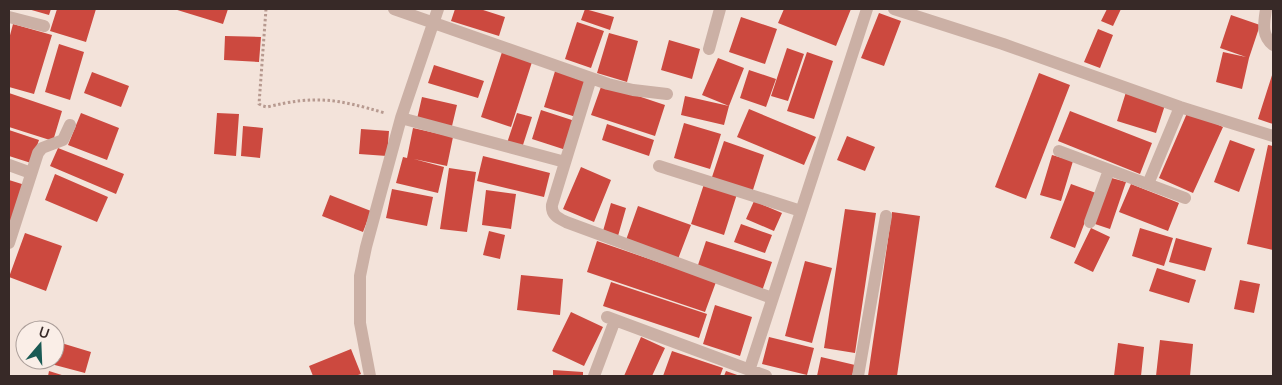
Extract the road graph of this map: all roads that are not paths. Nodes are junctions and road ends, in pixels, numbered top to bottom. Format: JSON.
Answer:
{"nodes":[{"id":1,"x":394,"y":9,"type":"edge"},
{"id":2,"x":438,"y":9,"type":"edge"},
{"id":3,"x":720,"y":9,"type":"edge"},
{"id":4,"x":867,"y":9,"type":"edge"},
{"id":5,"x":894,"y":9,"type":"edge"},
{"id":6,"x":1266,"y":9,"type":"edge"},
{"id":7,"x":9,"y":18,"type":"edge"},
{"id":8,"x":433,"y":22,"type":"junction"},
{"id":9,"x":44,"y":26,"type":"dead end"},
{"id":10,"x":1273,"y":45,"type":"edge"},
{"id":11,"x":709,"y":49,"type":"dead end"},
{"id":12,"x":591,"y":78,"type":"junction"},
{"id":13,"x":667,"y":94,"type":"dead end"},
{"id":14,"x":1180,"y":107,"type":"junction"},
{"id":15,"x":401,"y":118,"type":"junction"},
{"id":16,"x":70,"y":125,"type":"dead end"},
{"id":17,"x":1273,"y":136,"type":"edge"},
{"id":18,"x":1059,"y":150,"type":"dead end"},
{"id":19,"x":565,"y":162,"type":"junction"},
{"id":20,"x":9,"y":165,"type":"edge"},
{"id":21,"x":660,"y":166,"type":"dead end"},
{"id":22,"x":1108,"y":170,"type":"junction"},
{"id":23,"x":31,"y":172,"type":"junction"},
{"id":24,"x":1148,"y":184,"type":"junction"},
{"id":25,"x":1186,"y":198,"type":"dead end"},
{"id":26,"x":801,"y":211,"type":"junction"},
{"id":27,"x":886,"y":216,"type":"dead end"},
{"id":28,"x":1090,"y":222,"type":"dead end"},
{"id":29,"x":9,"y":243,"type":"edge"},
{"id":30,"x":772,"y":298,"type":"junction"},
{"id":31,"x":749,"y":371,"type":"junction"},
{"id":32,"x":370,"y":376,"type":"edge"},
{"id":33,"x":594,"y":376,"type":"edge"},
{"id":34,"x":766,"y":376,"type":"edge"},
{"id":35,"x":858,"y":376,"type":"edge"}],
"edges":[{"from":1,"to":8,"type":"street"},
{"from":2,"to":8,"type":"street"},
{"from":3,"to":11,"type":"street"},
{"from":4,"to":26,"type":"street"},
{"from":5,"to":14,"type":"street"},
{"from":6,"to":10,"type":"street"},
{"from":7,"to":9,"type":"street"},
{"from":8,"to":12,"type":"street"},
{"from":8,"to":15,"type":"street"},
{"from":12,"to":13,"type":"street"},
{"from":12,"to":19,"type":"street"},
{"from":14,"to":17,"type":"street"},
{"from":14,"to":24,"type":"street"},
{"from":15,"to":19,"type":"street"},
{"from":15,"to":32,"type":"street"},
{"from":16,"to":23,"type":"street"},
{"from":18,"to":22,"type":"street"},
{"from":19,"to":30,"type":"street"},
{"from":20,"to":23,"type":"street"},
{"from":21,"to":26,"type":"street"},
{"from":22,"to":24,"type":"street"},
{"from":22,"to":28,"type":"street"},
{"from":23,"to":29,"type":"street"},
{"from":24,"to":25,"type":"street"},
{"from":26,"to":30,"type":"street"},
{"from":27,"to":35,"type":"street"},
{"from":30,"to":31,"type":"street"},
{"from":31,"to":33,"type":"street"},
{"from":31,"to":34,"type":"street"}]}
